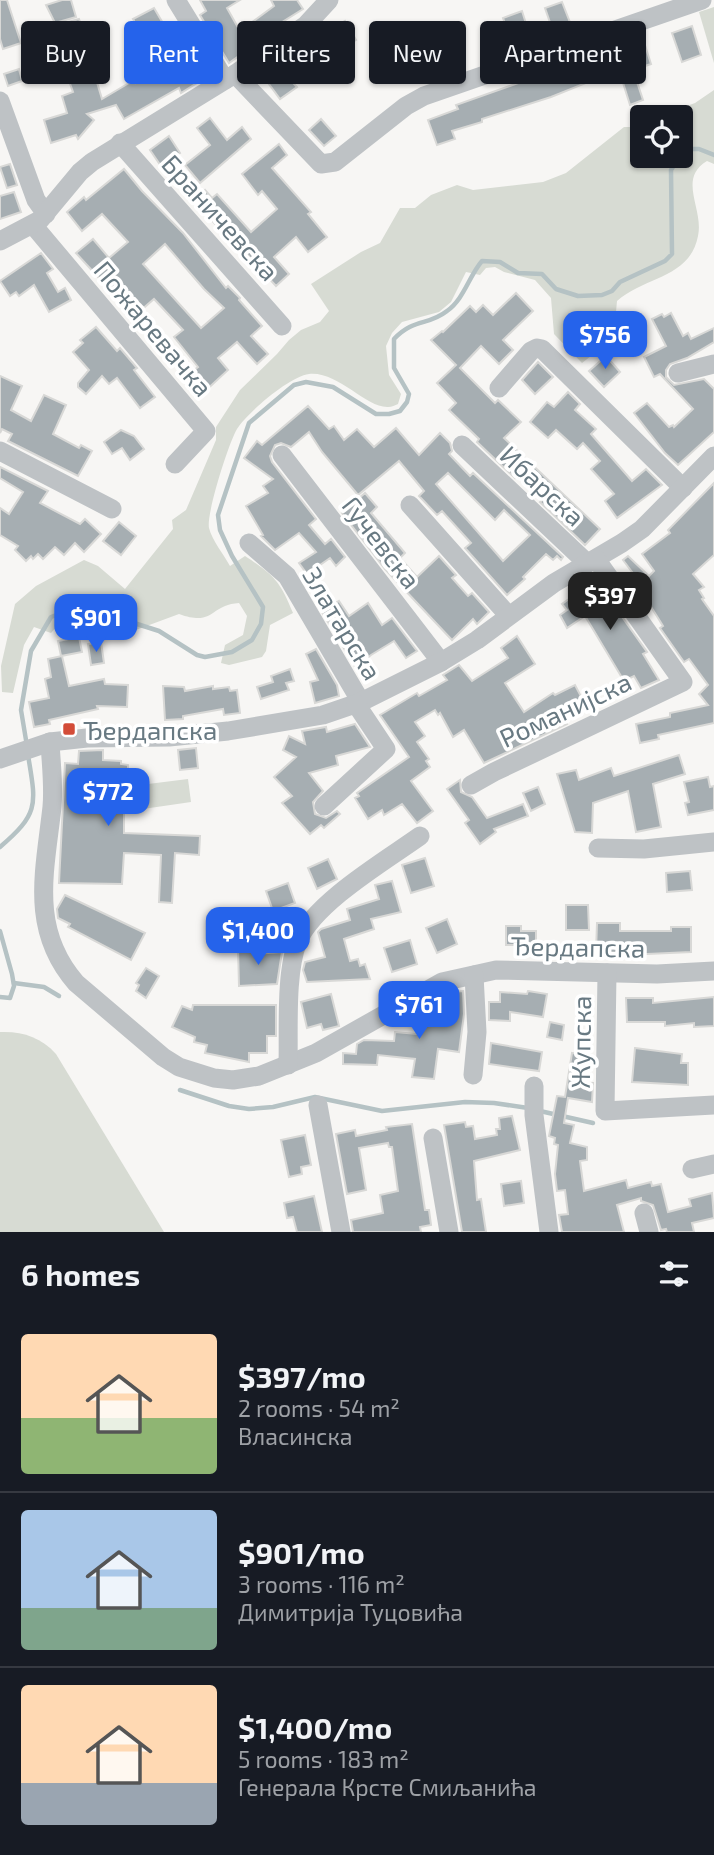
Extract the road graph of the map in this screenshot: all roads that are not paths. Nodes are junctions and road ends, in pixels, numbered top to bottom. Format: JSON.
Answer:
{"nodes":[{"id":1,"x":176,"y":0,"type":"edge"},
{"id":2,"x":329,"y":0,"type":"edge"},
{"id":3,"x":702,"y":0,"type":"edge"},
{"id":4,"x":230,"y":77,"type":"junction"},
{"id":5,"x":0,"y":101,"type":"edge"},
{"id":6,"x":120,"y":143,"type":"junction"},
{"id":7,"x":39,"y":220,"type":"junction"},
{"id":8,"x":0,"y":241,"type":"edge"},
{"id":9,"x":282,"y":326,"type":"dead end"},
{"id":10,"x":714,"y":364,"type":"edge"},
{"id":11,"x":678,"y":373,"type":"dead end"},
{"id":12,"x":499,"y":388,"type":"dead end"},
{"id":13,"x":462,"y":445,"type":"dead end"},
{"id":14,"x":0,"y":451,"type":"edge"},
{"id":15,"x":282,"y":454,"type":"dead end"},
{"id":16,"x":712,"y":463,"type":"edge"},
{"id":17,"x":175,"y":464,"type":"dead end"},
{"id":18,"x":683,"y":488,"type":"junction"},
{"id":19,"x":410,"y":505,"type":"dead end"},
{"id":20,"x":112,"y":509,"type":"dead end"},
{"id":21,"x":249,"y":543,"type":"dead end"},
{"id":22,"x":592,"y":561,"type":"junction"},
{"id":23,"x":508,"y":615,"type":"junction"},
{"id":24,"x":440,"y":662,"type":"junction"},
{"id":25,"x":683,"y":682,"type":"joint"},
{"id":26,"x":358,"y":703,"type":"junction"},
{"id":27,"x":17,"y":752,"type":"edge"},
{"id":28,"x":471,"y":785,"type":"dead end"},
{"id":29,"x":324,"y":806,"type":"dead end"},
{"id":30,"x":421,"y":836,"type":"dead end"},
{"id":31,"x":714,"y":842,"type":"edge"},
{"id":32,"x":598,"y":848,"type":"dead end"},
{"id":33,"x":714,"y":971,"type":"edge"},
{"id":34,"x":607,"y":974,"type":"junction"},
{"id":35,"x":474,"y":975,"type":"junction"},
{"id":36,"x":288,"y":1065,"type":"junction"},
{"id":37,"x":473,"y":1075,"type":"dead end"},
{"id":38,"x":534,"y":1100,"type":"dead end"},
{"id":39,"x":318,"y":1105,"type":"dead end"},
{"id":40,"x":714,"y":1105,"type":"edge"},
{"id":41,"x":433,"y":1138,"type":"dead end"},
{"id":42,"x":714,"y":1164,"type":"edge"},
{"id":43,"x":692,"y":1169,"type":"dead end"},
{"id":44,"x":644,"y":1213,"type":"dead end"},
{"id":45,"x":341,"y":1232,"type":"edge"},
{"id":46,"x":449,"y":1232,"type":"edge"},
{"id":47,"x":549,"y":1232,"type":"edge"},
{"id":48,"x":649,"y":1232,"type":"edge"}],
"edges":[{"from":1,"to":4,"type":"street"},
{"from":2,"to":4,"type":"street"},
{"from":3,"to":4,"type":"street"},
{"from":4,"to":6,"type":"street"},
{"from":5,"to":7,"type":"street"},
{"from":6,"to":7,"type":"street"},
{"from":6,"to":9,"type":"street","name":"Браничевска"},
{"from":7,"to":8,"type":"street"},
{"from":7,"to":17,"type":"street","name":"Пожаревачка"},
{"from":10,"to":11,"type":"street"},
{"from":12,"to":18,"type":"street"},
{"from":13,"to":22,"type":"street","name":"Ибарска"},
{"from":14,"to":20,"type":"street"},
{"from":15,"to":24,"type":"street","name":"Гучевска"},
{"from":16,"to":18,"type":"street"},
{"from":18,"to":22,"type":"street"},
{"from":19,"to":23,"type":"street"},
{"from":21,"to":26,"type":"street","name":"Златарска"},
{"from":22,"to":23,"type":"street"},
{"from":22,"to":25,"type":"street","name":"Ибарска"},
{"from":23,"to":24,"type":"street"},
{"from":24,"to":26,"type":"street"},
{"from":25,"to":28,"type":"street","name":"Романијска"},
{"from":26,"to":27,"type":"street"},
{"from":26,"to":29,"type":"street","name":"Златарска"},
{"from":27,"to":36,"type":"street","name":"Ђердапска"},
{"from":30,"to":36,"type":"street"},
{"from":31,"to":32,"type":"street"},
{"from":33,"to":34,"type":"street","name":"Ђердапска"},
{"from":34,"to":35,"type":"street","name":"Ђердапска"},
{"from":34,"to":40,"type":"street","name":"Жупска"},
{"from":35,"to":36,"type":"street","name":"Ђердапска"},
{"from":35,"to":37,"type":"street"},
{"from":38,"to":47,"type":"street"},
{"from":39,"to":45,"type":"street"},
{"from":41,"to":46,"type":"street"},
{"from":42,"to":43,"type":"street"},
{"from":44,"to":48,"type":"street"}]}
